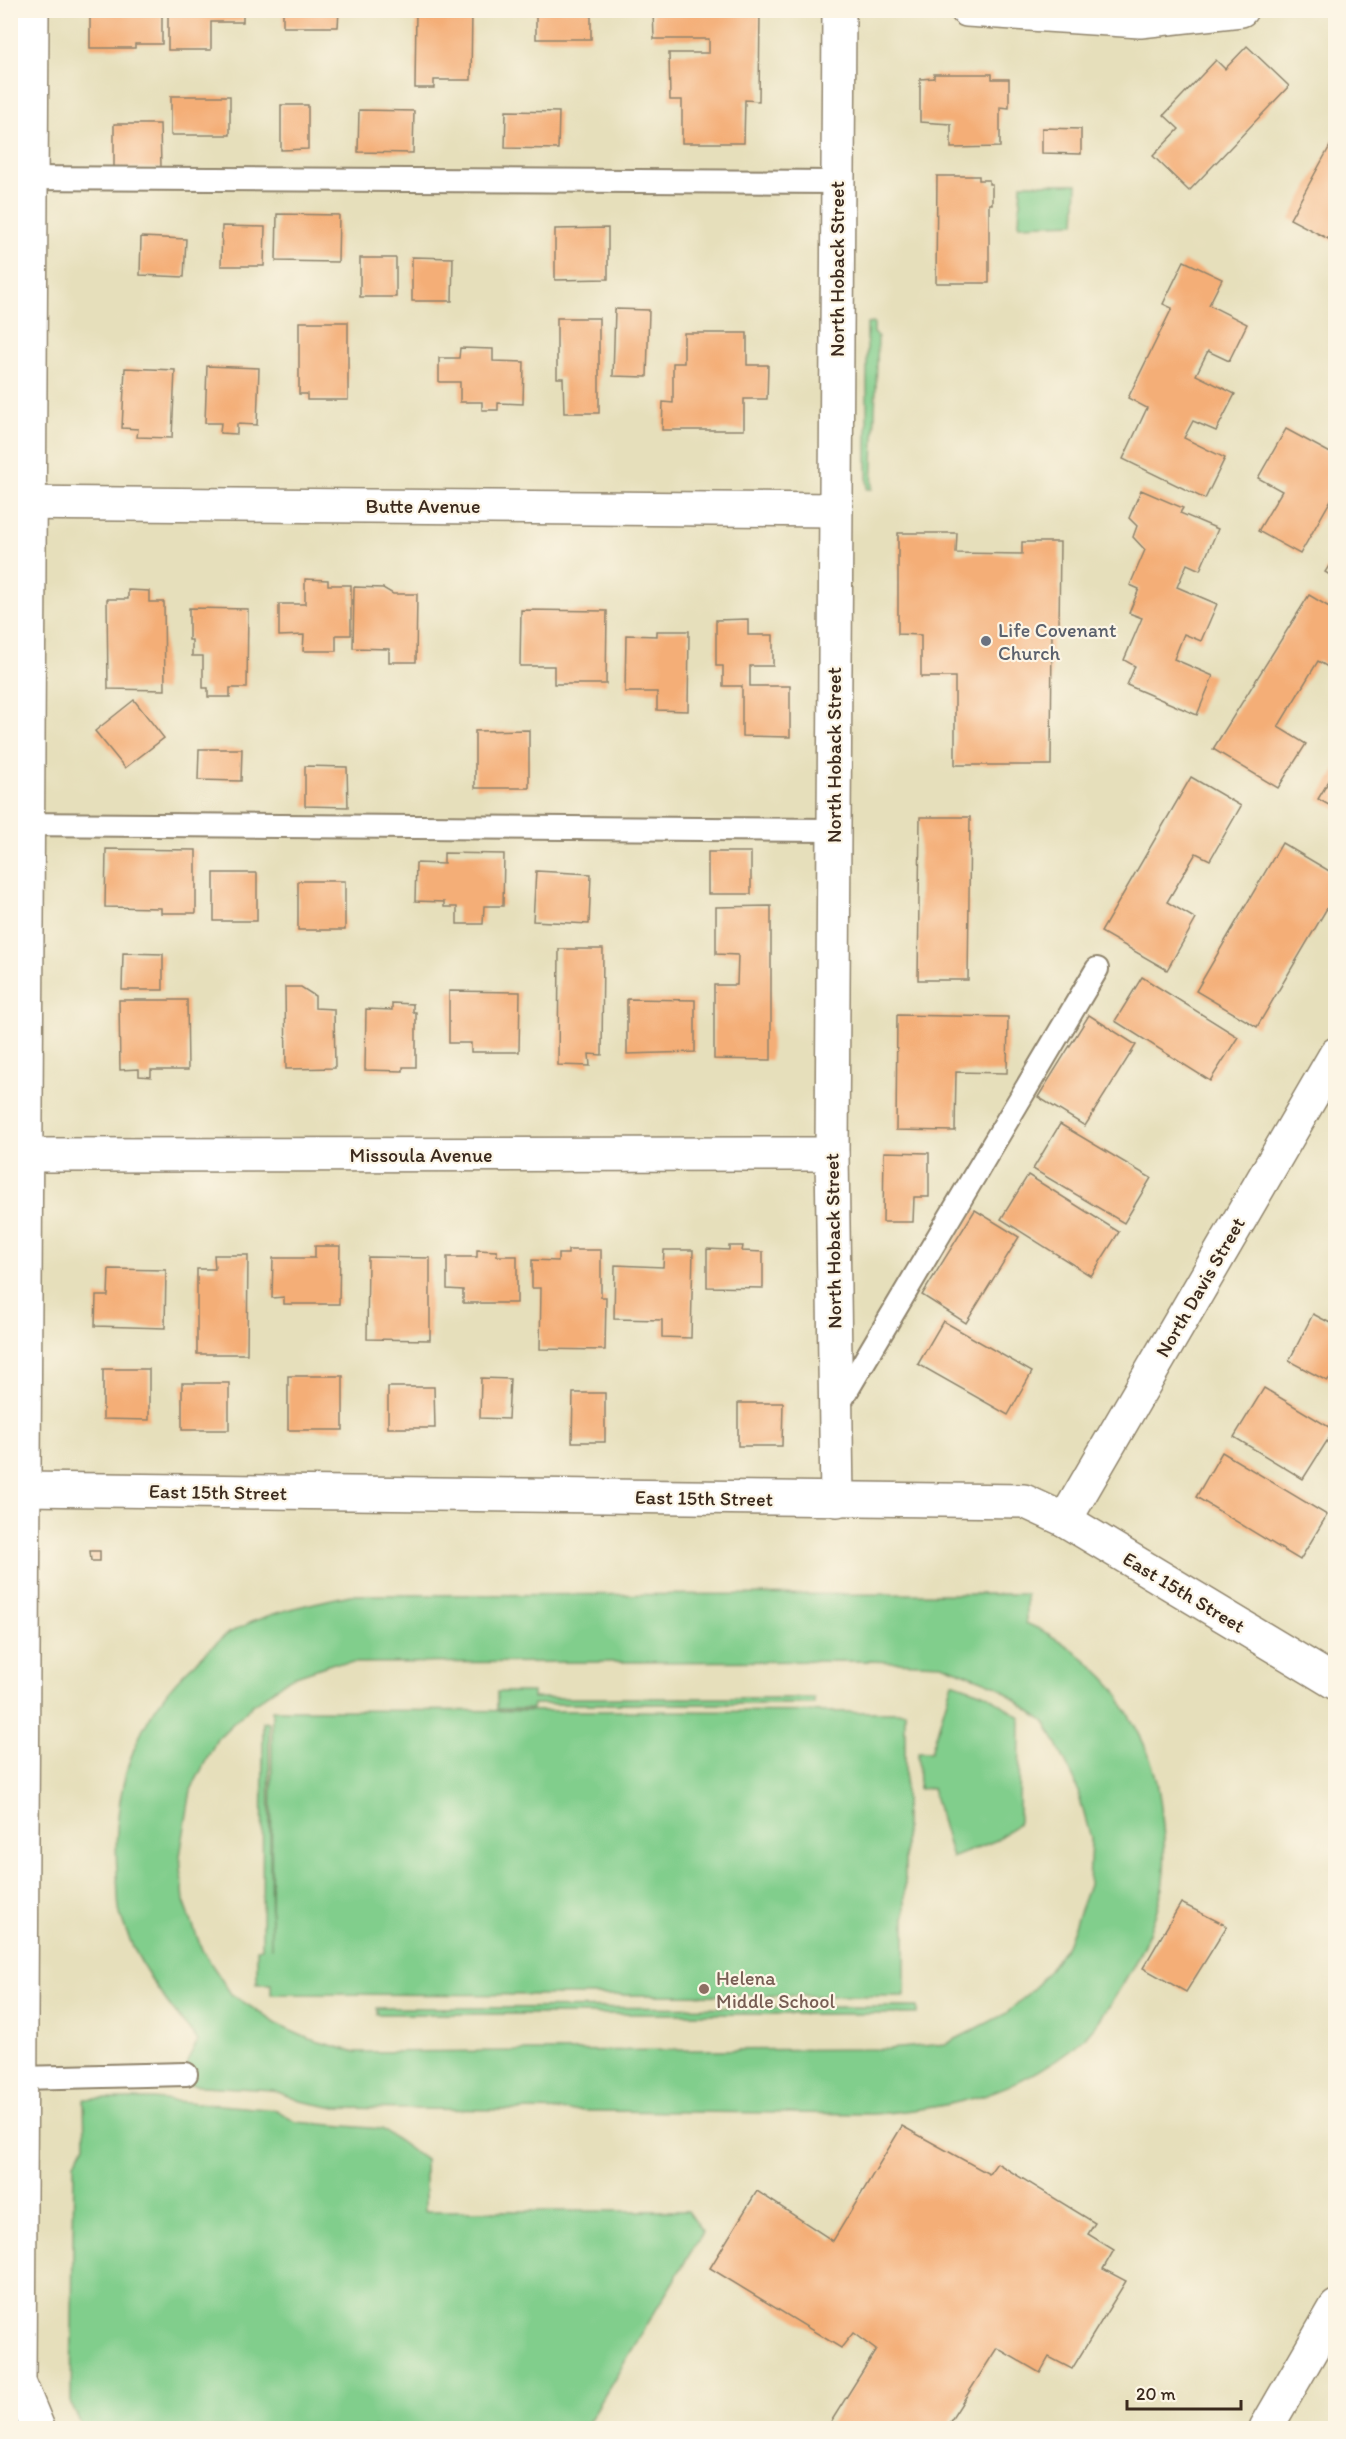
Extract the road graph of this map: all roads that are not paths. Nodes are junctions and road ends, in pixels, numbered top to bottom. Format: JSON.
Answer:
{"nodes":[{"id":1,"x":32,"y":10,"type":"edge"},
{"id":2,"x":839,"y":10,"type":"edge"},
{"id":3,"x":967,"y":10,"type":"edge"},
{"id":4,"x":1241,"y":10,"type":"edge"},
{"id":5,"x":21,"y":178,"type":"edge"},
{"id":6,"x":838,"y":182,"type":"junction"},
{"id":7,"x":20,"y":503,"type":"edge"},
{"id":8,"x":836,"y":510,"type":"junction"},
{"id":9,"x":19,"y":824,"type":"edge"},
{"id":10,"x":834,"y":830,"type":"junction"},
{"id":11,"x":1097,"y":969,"type":"dead end"},
{"id":12,"x":1335,"y":1054,"type":"edge"},
{"id":13,"x":832,"y":1154,"type":"junction"},
{"id":14,"x":18,"y":1155,"type":"edge"},
{"id":15,"x":835,"y":1411,"type":"junction"},
{"id":16,"x":17,"y":1489,"type":"edge"},
{"id":17,"x":837,"y":1500,"type":"junction"},
{"id":18,"x":1065,"y":1520,"type":"junction"},
{"id":19,"x":1335,"y":1683,"type":"edge"},
{"id":20,"x":16,"y":1802,"type":"edge"},
{"id":21,"x":186,"y":2074,"type":"dead end"},
{"id":22,"x":20,"y":2078,"type":"junction"},
{"id":23,"x":15,"y":2126,"type":"edge"},
{"id":24,"x":1335,"y":2307,"type":"edge"},
{"id":25,"x":15,"y":2384,"type":"edge"},
{"id":26,"x":39,"y":2428,"type":"edge"},
{"id":27,"x":1266,"y":2428,"type":"edge"}],
"edges":[{"from":1,"to":5,"type":"street"},
{"from":2,"to":6,"type":"street","name":"North Hoback Street"},
{"from":3,"to":4,"type":"street"},
{"from":5,"to":6,"type":"lane"},
{"from":5,"to":7,"type":"street"},
{"from":6,"to":8,"type":"street","name":"North Hoback Street"},
{"from":7,"to":8,"type":"street","name":"Butte Avenue"},
{"from":7,"to":9,"type":"street"},
{"from":8,"to":10,"type":"street","name":"North Hoback Street"},
{"from":9,"to":10,"type":"lane"},
{"from":9,"to":14,"type":"street"},
{"from":10,"to":13,"type":"street","name":"North Hoback Street"},
{"from":11,"to":15,"type":"lane"},
{"from":12,"to":18,"type":"street","name":"North Davis Street"},
{"from":13,"to":14,"type":"street","name":"Missoula Avenue"},
{"from":13,"to":15,"type":"street","name":"North Hoback Street"},
{"from":14,"to":16,"type":"street"},
{"from":15,"to":17,"type":"street","name":"North Hoback Street"},
{"from":16,"to":17,"type":"street","name":"East 15th Street"},
{"from":16,"to":20,"type":"street"},
{"from":17,"to":18,"type":"street","name":"East 15th Street"},
{"from":18,"to":19,"type":"street","name":"East 15th Street"},
{"from":20,"to":22,"type":"street"},
{"from":21,"to":22,"type":"lane"},
{"from":22,"to":23,"type":"street"},
{"from":23,"to":25,"type":"street"},
{"from":24,"to":27,"type":"street"},
{"from":25,"to":26,"type":"street"}]}
